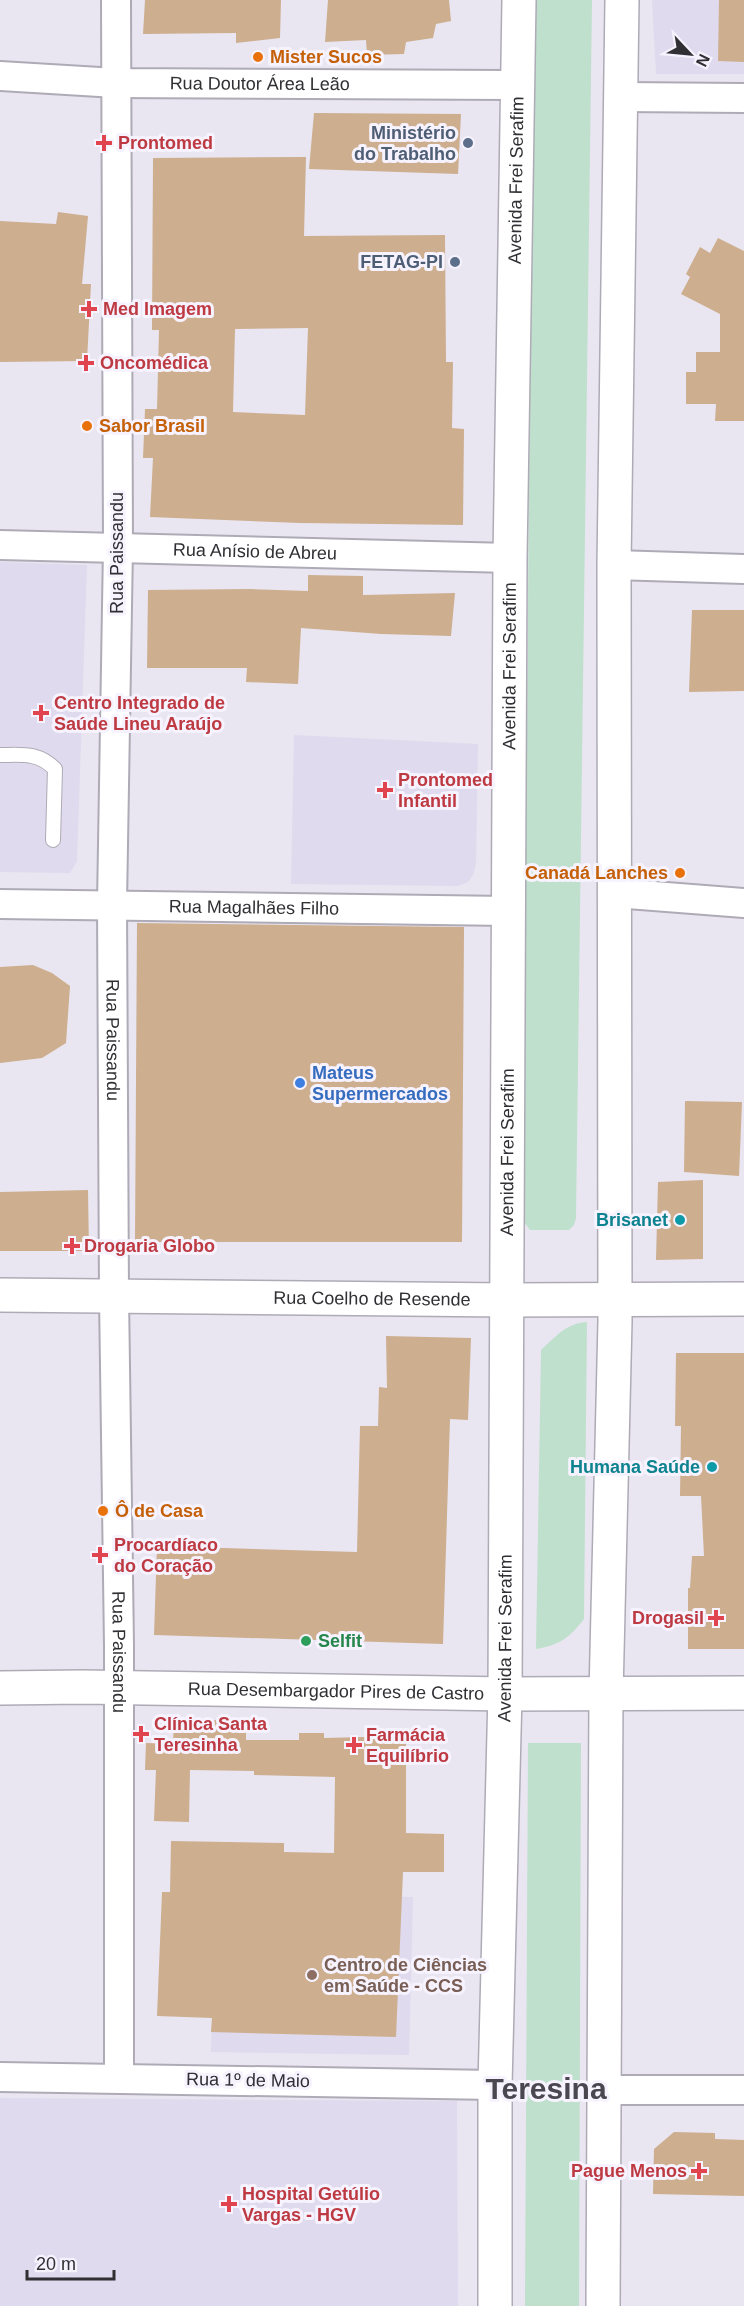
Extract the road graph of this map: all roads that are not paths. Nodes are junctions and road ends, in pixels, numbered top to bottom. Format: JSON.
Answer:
{"nodes":[{"id":1,"x":116,"y":0,"type":"edge"},
{"id":2,"x":519,"y":0,"type":"edge"},
{"id":3,"x":622,"y":0,"type":"edge"},
{"id":4,"x":0,"y":76,"type":"edge"},
{"id":5,"x":116,"y":83,"type":"junction"},
{"id":6,"x":518,"y":85,"type":"junction"},
{"id":7,"x":622,"y":97,"type":"junction"},
{"id":8,"x":744,"y":98,"type":"edge"},
{"id":9,"x":0,"y":545,"type":"edge"},
{"id":10,"x":118,"y":547,"type":"junction"},
{"id":11,"x":510,"y":558,"type":"junction"},
{"id":12,"x":614,"y":565,"type":"junction"},
{"id":13,"x":744,"y":569,"type":"edge"},
{"id":14,"x":0,"y":755,"type":"edge"},
{"id":15,"x":53,"y":840,"type":"dead end"},
{"id":16,"x":615,"y":893,"type":"junction"},
{"id":17,"x":744,"y":903,"type":"edge"},
{"id":18,"x":0,"y":904,"type":"edge"},
{"id":19,"x":112,"y":904,"type":"junction"},
{"id":20,"x":508,"y":911,"type":"junction"},
{"id":21,"x":0,"y":1295,"type":"edge"},
{"id":22,"x":114,"y":1296,"type":"junction"},
{"id":23,"x":744,"y":1299,"type":"edge"},
{"id":24,"x":508,"y":1300,"type":"junction"},
{"id":25,"x":615,"y":1300,"type":"junction"},
{"id":26,"x":0,"y":1688,"type":"edge"},
{"id":27,"x":119,"y":1688,"type":"junction"},
{"id":28,"x":505,"y":1694,"type":"junction"},
{"id":29,"x":606,"y":1694,"type":"junction"},
{"id":30,"x":744,"y":1694,"type":"edge"},
{"id":31,"x":0,"y":2077,"type":"edge"},
{"id":32,"x":119,"y":2078,"type":"junction"},
{"id":33,"x":495,"y":2085,"type":"junction"},
{"id":34,"x":603,"y":2090,"type":"junction"},
{"id":35,"x":744,"y":2090,"type":"edge"},
{"id":36,"x":495,"y":2306,"type":"edge"},
{"id":37,"x":603,"y":2306,"type":"edge"}],
"edges":[{"from":1,"to":5,"type":"street","name":"Rua Paissandu"},
{"from":2,"to":6,"type":"main road","name":"Avenida Frei Serafim"},
{"from":3,"to":7,"type":"main road"},
{"from":4,"to":5,"type":"street","name":"Rua Doutor Área Leão"},
{"from":5,"to":6,"type":"street","name":"Rua Doutor Área Leão"},
{"from":5,"to":10,"type":"street","name":"Rua Paissandu"},
{"from":6,"to":11,"type":"main road","name":"Avenida Frei Serafim"},
{"from":7,"to":8,"type":"street"},
{"from":7,"to":12,"type":"main road"},
{"from":9,"to":10,"type":"street","name":"Rua Anísio de Abreu"},
{"from":10,"to":11,"type":"street","name":"Rua Anísio de Abreu"},
{"from":10,"to":19,"type":"street","name":"Rua Paissandu"},
{"from":11,"to":20,"type":"main road","name":"Avenida Frei Serafim"},
{"from":12,"to":13,"type":"street"},
{"from":12,"to":16,"type":"main road"},
{"from":14,"to":15,"type":"lane"},
{"from":16,"to":17,"type":"street"},
{"from":16,"to":25,"type":"main road"},
{"from":18,"to":19,"type":"street","name":"Rua Magalhães Filho"},
{"from":19,"to":20,"type":"street","name":"Rua Magalhães Filho"},
{"from":19,"to":22,"type":"street","name":"Rua Paissandu"},
{"from":20,"to":24,"type":"main road","name":"Avenida Frei Serafim"},
{"from":21,"to":22,"type":"main road","name":"Rua Coelho de Resende"},
{"from":22,"to":24,"type":"main road","name":"Rua Coelho de Resende"},
{"from":22,"to":27,"type":"street","name":"Rua Paissandu"},
{"from":23,"to":25,"type":"main road","name":"Rua Coelho de Resende"},
{"from":24,"to":25,"type":"main road","name":"Rua Coelho de Resende"},
{"from":24,"to":28,"type":"main road","name":"Avenida Frei Serafim"},
{"from":25,"to":29,"type":"main road"},
{"from":26,"to":27,"type":"main road","name":"Rua Desembargador Pires de Castro"},
{"from":27,"to":28,"type":"main road","name":"Rua Desembargador Pires de Castro"},
{"from":27,"to":32,"type":"street","name":"Rua Paissandu"},
{"from":28,"to":29,"type":"main road","name":"Rua Desembargador Pires de Castro"},
{"from":28,"to":33,"type":"main road","name":"Avenida Frei Serafim"},
{"from":29,"to":30,"type":"main road","name":"Rua Desembargador Pires de Castro"},
{"from":29,"to":34,"type":"main road"},
{"from":31,"to":32,"type":"street","name":"Rua 1º de Maio"},
{"from":32,"to":33,"type":"street","name":"Rua 1º de Maio"},
{"from":33,"to":36,"type":"main road","name":"Avenida Frei Serafim"},
{"from":34,"to":35,"type":"street"},
{"from":34,"to":37,"type":"main road"}]}
